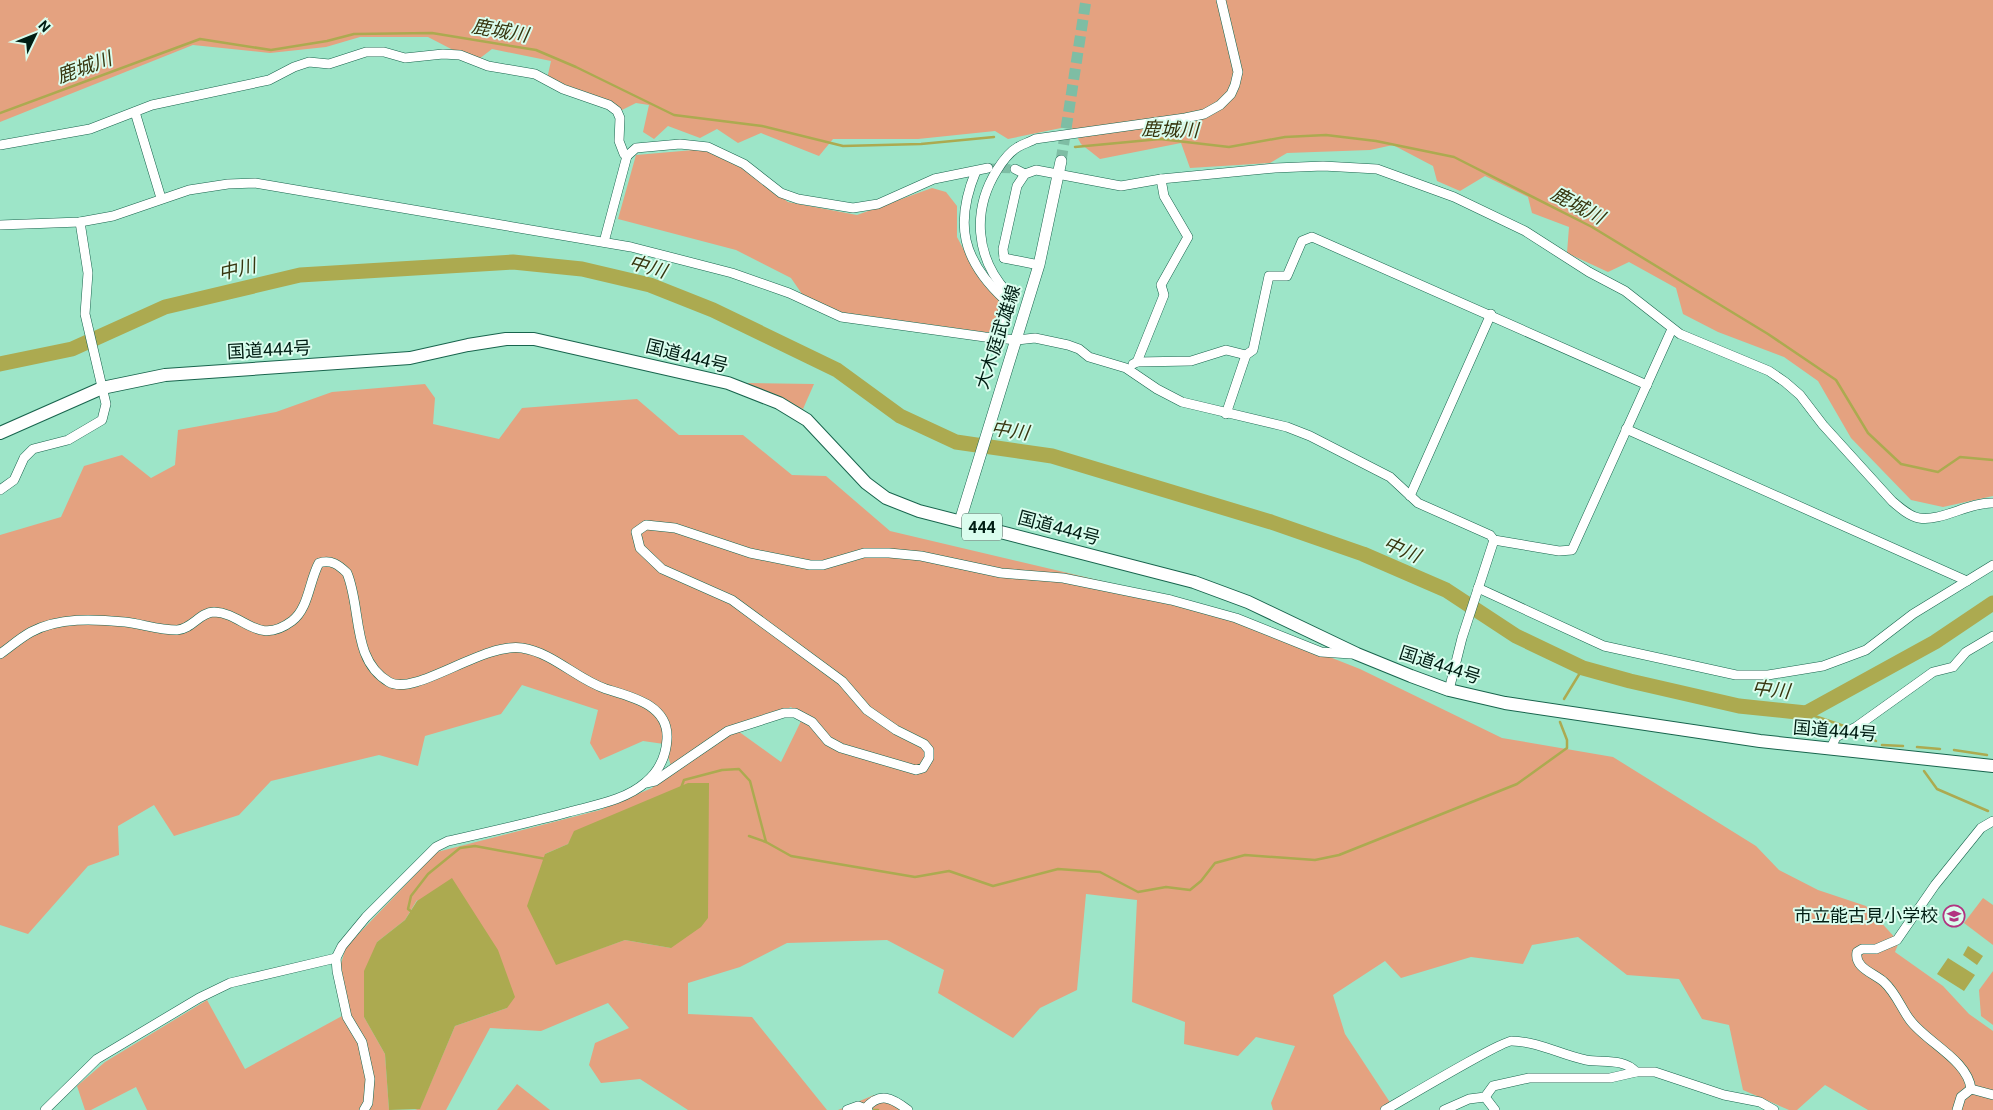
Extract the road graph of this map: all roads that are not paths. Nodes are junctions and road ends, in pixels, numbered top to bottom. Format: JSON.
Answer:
{"nodes":[{"id":1,"x":1221,"y":0,"type":"edge"},
{"id":2,"x":135,"y":112,"type":"junction"},
{"id":3,"x":0,"y":145,"type":"edge"},
{"id":4,"x":628,"y":156,"type":"junction"},
{"id":5,"x":1060,"y":167,"type":"junction"},
{"id":6,"x":988,"y":168,"type":"tunnel mouth"},
{"id":7,"x":1015,"y":169,"type":"tunnel mouth"},
{"id":8,"x":976,"y":171,"type":"junction"},
{"id":9,"x":1025,"y":174,"type":"junction"},
{"id":10,"x":1161,"y":179,"type":"junction"},
{"id":11,"x":161,"y":198,"type":"junction"},
{"id":12,"x":80,"y":222,"type":"junction"},
{"id":13,"x":0,"y":225,"type":"edge"},
{"id":14,"x":604,"y":242,"type":"junction"},
{"id":15,"x":1004,"y":258,"type":"junction"},
{"id":16,"x":1039,"y":265,"type":"junction"},
{"id":17,"x":992,"y":270,"type":"junction"},
{"id":18,"x":1005,"y":300,"type":"junction"},
{"id":19,"x":1491,"y":314,"type":"junction"},
{"id":20,"x":1672,"y":330,"type":"junction"},
{"id":21,"x":997,"y":336,"type":"junction"},
{"id":22,"x":1017,"y":340,"type":"junction"},
{"id":23,"x":1246,"y":355,"type":"junction"},
{"id":24,"x":1137,"y":362,"type":"junction"},
{"id":25,"x":1126,"y":368,"type":"junction"},
{"id":26,"x":1647,"y":385,"type":"junction"},
{"id":27,"x":102,"y":388,"type":"junction"},
{"id":28,"x":1226,"y":414,"type":"junction"},
{"id":29,"x":1626,"y":429,"type":"junction"},
{"id":30,"x":0,"y":433,"type":"edge"},
{"id":31,"x":0,"y":490,"type":"edge"},
{"id":32,"x":1410,"y":496,"type":"junction"},
{"id":33,"x":1993,"y":503,"type":"edge"},
{"id":34,"x":960,"y":521,"type":"junction"},
{"id":35,"x":1494,"y":540,"type":"junction"},
{"id":36,"x":1993,"y":565,"type":"edge"},
{"id":37,"x":1967,"y":581,"type":"junction"},
{"id":38,"x":1478,"y":588,"type":"junction"},
{"id":39,"x":1993,"y":636,"type":"edge"},
{"id":40,"x":0,"y":654,"type":"edge"},
{"id":41,"x":1356,"y":654,"type":"junction"},
{"id":42,"x":1449,"y":690,"type":"junction"},
{"id":43,"x":1831,"y":748,"type":"junction"},
{"id":44,"x":1993,"y":766,"type":"edge"},
{"id":45,"x":646,"y":783,"type":"junction"},
{"id":46,"x":1993,"y":820,"type":"edge"},
{"id":47,"x":336,"y":958,"type":"junction"},
{"id":48,"x":1636,"y":1072,"type":"junction"},
{"id":49,"x":1971,"y":1089,"type":"junction"},
{"id":50,"x":1993,"y":1094,"type":"edge"},
{"id":51,"x":1485,"y":1097,"type":"junction"},
{"id":52,"x":866,"y":1109,"type":"edge"},
{"id":53,"x":45,"y":1110,"type":"edge"},
{"id":54,"x":364,"y":1110,"type":"edge"},
{"id":55,"x":847,"y":1110,"type":"edge"},
{"id":56,"x":908,"y":1110,"type":"edge"},
{"id":57,"x":1385,"y":1110,"type":"edge"},
{"id":58,"x":1444,"y":1110,"type":"edge"},
{"id":59,"x":1495,"y":1110,"type":"edge"},
{"id":60,"x":1774,"y":1110,"type":"edge"},
{"id":61,"x":1957,"y":1110,"type":"edge"}],
"edges":[{"from":1,"to":17,"type":"street"},
{"from":2,"to":3,"type":"street"},
{"from":2,"to":4,"type":"street"},
{"from":2,"to":11,"type":"street"},
{"from":4,"to":8,"type":"street"},
{"from":4,"to":14,"type":"street"},
{"from":5,"to":9,"type":"street"},
{"from":5,"to":10,"type":"street"},
{"from":5,"to":16,"type":"main road","name":"大木庭武雄線"},
{"from":6,"to":8,"type":"street"},
{"from":7,"to":9,"type":"street"},
{"from":8,"to":18,"type":"street"},
{"from":9,"to":15,"type":"street"},
{"from":10,"to":20,"type":"street"},
{"from":10,"to":24,"type":"street"},
{"from":11,"to":12,"type":"street"},
{"from":11,"to":14,"type":"street"},
{"from":12,"to":13,"type":"street"},
{"from":12,"to":27,"type":"street"},
{"from":14,"to":21,"type":"street"},
{"from":15,"to":16,"type":"street"},
{"from":15,"to":17,"type":"street"},
{"from":16,"to":22,"type":"main road","name":"大木庭武雄線"},
{"from":17,"to":18,"type":"street"},
{"from":18,"to":21,"type":"street"},
{"from":19,"to":23,"type":"street"},
{"from":19,"to":26,"type":"street"},
{"from":19,"to":32,"type":"street"},
{"from":20,"to":26,"type":"street"},
{"from":20,"to":33,"type":"street"},
{"from":21,"to":22,"type":"street"},
{"from":22,"to":25,"type":"street"},
{"from":22,"to":34,"type":"main road","name":"大木庭武雄線"},
{"from":23,"to":24,"type":"street"},
{"from":23,"to":28,"type":"street"},
{"from":24,"to":25,"type":"street"},
{"from":25,"to":28,"type":"street"},
{"from":26,"to":29,"type":"street"},
{"from":27,"to":30,"type":"highway","name":"国道444号","number":"444"},
{"from":27,"to":31,"type":"street"},
{"from":27,"to":34,"type":"highway","name":"国道444号","number":"444"},
{"from":28,"to":32,"type":"street"},
{"from":29,"to":35,"type":"street"},
{"from":29,"to":37,"type":"street"},
{"from":32,"to":35,"type":"street"},
{"from":34,"to":41,"type":"highway","name":"国道444号","number":"444"},
{"from":35,"to":38,"type":"street"},
{"from":36,"to":37,"type":"street"},
{"from":37,"to":38,"type":"street"},
{"from":38,"to":42,"type":"street"},
{"from":39,"to":43,"type":"street"},
{"from":40,"to":45,"type":"street"},
{"from":41,"to":42,"type":"highway","name":"国道444号","number":"444"},
{"from":41,"to":45,"type":"street"},
{"from":42,"to":43,"type":"highway","name":"国道444号","number":"444"},
{"from":43,"to":44,"type":"highway","name":"国道444号","number":"444"},
{"from":45,"to":47,"type":"street"},
{"from":46,"to":49,"type":"street"},
{"from":47,"to":53,"type":"street"},
{"from":47,"to":54,"type":"street"},
{"from":48,"to":51,"type":"street"},
{"from":48,"to":57,"type":"street"},
{"from":48,"to":60,"type":"street"},
{"from":49,"to":50,"type":"street"},
{"from":49,"to":61,"type":"street"},
{"from":51,"to":58,"type":"street"},
{"from":51,"to":59,"type":"street"},
{"from":52,"to":55,"type":"street"},
{"from":52,"to":56,"type":"street"}]}
